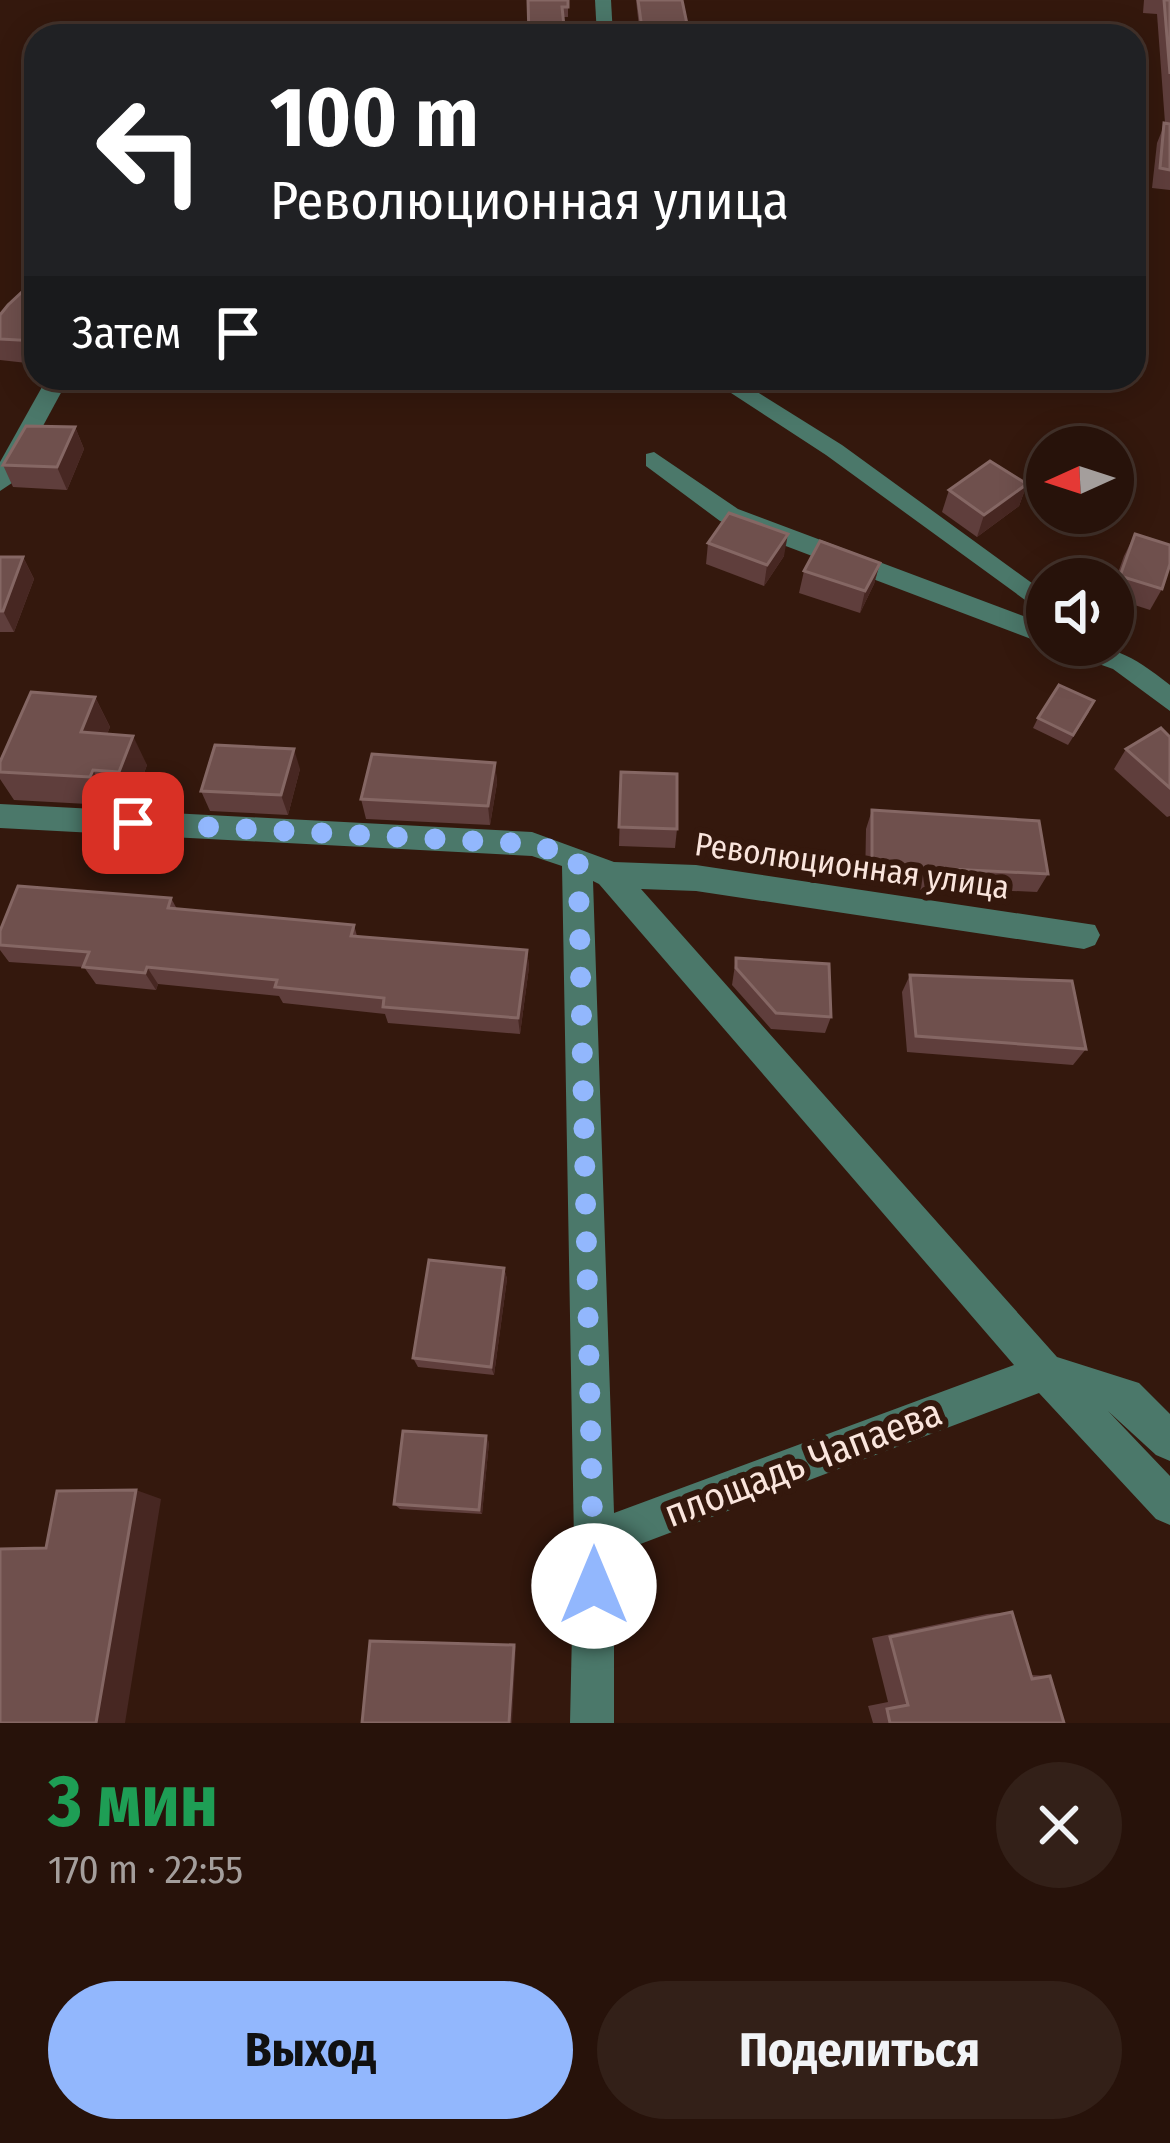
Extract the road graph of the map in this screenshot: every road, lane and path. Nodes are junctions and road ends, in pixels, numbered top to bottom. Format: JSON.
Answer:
{"nodes":[{"id":1,"x":51,"y":390,"type":"edge"},
{"id":2,"x":737,"y":390,"type":"edge"},
{"id":3,"x":654,"y":460,"type":"dead end"},
{"id":4,"x":0,"y":483,"type":"edge"},
{"id":5,"x":1026,"y":592,"type":"edge"},
{"id":6,"x":1026,"y":627,"type":"edge"},
{"id":7,"x":1127,"y":666,"type":"edge"},
{"id":8,"x":1170,"y":700,"type":"edge"},
{"id":9,"x":0,"y":816,"type":"edge"},
{"id":10,"x":594,"y":866,"type":"junction"},
{"id":11,"x":1084,"y":935,"type":"dead end"},
{"id":12,"x":1046,"y":1372,"type":"junction"},
{"id":13,"x":1170,"y":1441,"type":"edge"},
{"id":14,"x":1170,"y":1505,"type":"edge"},
{"id":15,"x":594,"y":1541,"type":"junction"},
{"id":16,"x":592,"y":1723,"type":"edge"}],
"edges":[{"from":1,"to":4,"type":"street"},
{"from":2,"to":5,"type":"street"},
{"from":3,"to":6,"type":"street"},
{"from":7,"to":8,"type":"street"},
{"from":9,"to":10,"type":"street","name":"Революционная улица"},
{"from":10,"to":11,"type":"street","name":"Революционная улица"},
{"from":10,"to":12,"type":"street"},
{"from":10,"to":15,"type":"street"},
{"from":12,"to":13,"type":"street"},
{"from":12,"to":14,"type":"street"},
{"from":12,"to":15,"type":"street","name":"площадь Чапаева"},
{"from":15,"to":16,"type":"street"}]}
